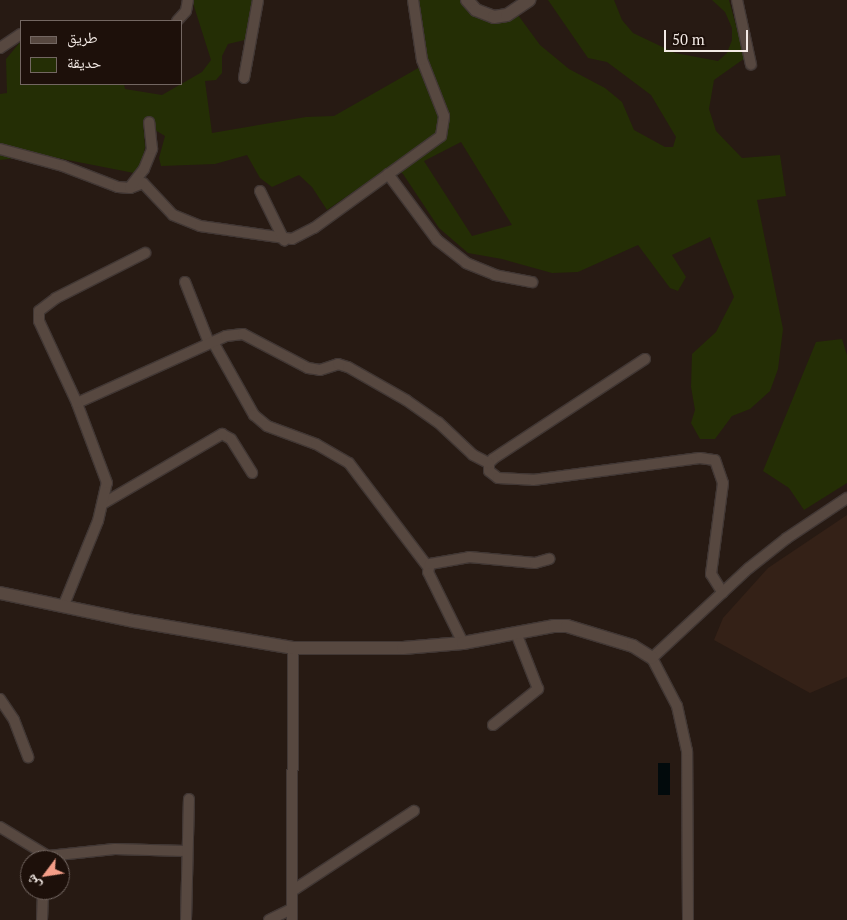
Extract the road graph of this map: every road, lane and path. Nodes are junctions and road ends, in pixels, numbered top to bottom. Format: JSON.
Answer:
{"nodes":[{"id":1,"x":188,"y":0,"type":"edge"},
{"id":2,"x":258,"y":0,"type":"edge"},
{"id":3,"x":413,"y":0,"type":"edge"},
{"id":4,"x":468,"y":0,"type":"edge"},
{"id":5,"x":529,"y":0,"type":"edge"},
{"id":6,"x":736,"y":0,"type":"edge"},
{"id":7,"x":178,"y":20,"type":"edge"},
{"id":8,"x":20,"y":35,"type":"edge"},
{"id":9,"x":0,"y":48,"type":"edge"},
{"id":10,"x":751,"y":65,"type":"dead end"},
{"id":11,"x":244,"y":78,"type":"dead end"},
{"id":12,"x":150,"y":122,"type":"dead end"},
{"id":13,"x":0,"y":149,"type":"edge"},
{"id":14,"x":388,"y":174,"type":"junction"},
{"id":15,"x":130,"y":188,"type":"junction"},
{"id":16,"x":260,"y":191,"type":"dead end"},
{"id":17,"x":284,"y":240,"type":"junction"},
{"id":18,"x":145,"y":252,"type":"dead end"},
{"id":19,"x":184,"y":282,"type":"dead end"},
{"id":20,"x":532,"y":282,"type":"dead end"},
{"id":21,"x":211,"y":342,"type":"junction"},
{"id":22,"x":645,"y":359,"type":"dead end"},
{"id":23,"x":77,"y":403,"type":"junction"},
{"id":24,"x":489,"y":463,"type":"junction"},
{"id":25,"x":252,"y":473,"type":"dead end"},
{"id":26,"x":847,"y":498,"type":"edge"},
{"id":27,"x":104,"y":503,"type":"junction"},
{"id":28,"x":549,"y":560,"type":"dead end"},
{"id":29,"x":428,"y":567,"type":"junction"},
{"id":30,"x":0,"y":593,"type":"edge"},
{"id":31,"x":723,"y":593,"type":"junction"},
{"id":32,"x":63,"y":607,"type":"junction"},
{"id":33,"x":516,"y":633,"type":"junction"},
{"id":34,"x":463,"y":643,"type":"junction"},
{"id":35,"x":293,"y":648,"type":"junction"},
{"id":36,"x":652,"y":658,"type":"junction"},
{"id":37,"x":0,"y":699,"type":"edge"},
{"id":38,"x":492,"y":725,"type":"dead end"},
{"id":39,"x":28,"y":757,"type":"dead end"},
{"id":40,"x":189,"y":798,"type":"dead end"},
{"id":41,"x":414,"y":811,"type":"dead end"},
{"id":42,"x":0,"y":827,"type":"edge"},
{"id":43,"x":35,"y":850,"type":"edge"},
{"id":44,"x":185,"y":851,"type":"junction"},
{"id":45,"x":70,"y":855,"type":"edge"},
{"id":46,"x":292,"y":891,"type":"junction"},
{"id":47,"x":43,"y":900,"type":"edge"},
{"id":48,"x":292,"y":909,"type":"junction"},
{"id":49,"x":42,"y":920,"type":"edge"},
{"id":50,"x":186,"y":920,"type":"edge"},
{"id":51,"x":269,"y":920,"type":"edge"},
{"id":52,"x":292,"y":920,"type":"edge"},
{"id":53,"x":688,"y":920,"type":"edge"}],
"edges":[{"from":1,"to":7,"type":"street"},
{"from":2,"to":11,"type":"street"},
{"from":3,"to":14,"type":"street"},
{"from":4,"to":5,"type":"street"},
{"from":6,"to":10,"type":"street"},
{"from":8,"to":9,"type":"street"},
{"from":12,"to":15,"type":"street"},
{"from":13,"to":15,"type":"street"},
{"from":14,"to":17,"type":"street"},
{"from":14,"to":20,"type":"street"},
{"from":15,"to":17,"type":"street"},
{"from":16,"to":17,"type":"street"},
{"from":18,"to":23,"type":"street"},
{"from":19,"to":21,"type":"street"},
{"from":21,"to":23,"type":"street"},
{"from":21,"to":24,"type":"street"},
{"from":21,"to":29,"type":"street"},
{"from":22,"to":24,"type":"street"},
{"from":23,"to":27,"type":"street"},
{"from":24,"to":31,"type":"street"},
{"from":25,"to":27,"type":"street"},
{"from":26,"to":31,"type":"street"},
{"from":27,"to":32,"type":"street"},
{"from":28,"to":29,"type":"street"},
{"from":29,"to":34,"type":"street"},
{"from":30,"to":32,"type":"street"},
{"from":31,"to":36,"type":"street"},
{"from":32,"to":35,"type":"street"},
{"from":33,"to":34,"type":"street"},
{"from":33,"to":36,"type":"street"},
{"from":33,"to":38,"type":"street"},
{"from":34,"to":35,"type":"street"},
{"from":35,"to":46,"type":"street"},
{"from":36,"to":53,"type":"street"},
{"from":37,"to":39,"type":"street"},
{"from":40,"to":44,"type":"street"},
{"from":41,"to":46,"type":"street"},
{"from":42,"to":43,"type":"street"},
{"from":44,"to":45,"type":"street"},
{"from":44,"to":50,"type":"street"},
{"from":46,"to":48,"type":"street"},
{"from":47,"to":49,"type":"street"},
{"from":48,"to":51,"type":"street"},
{"from":48,"to":52,"type":"street"}]}
